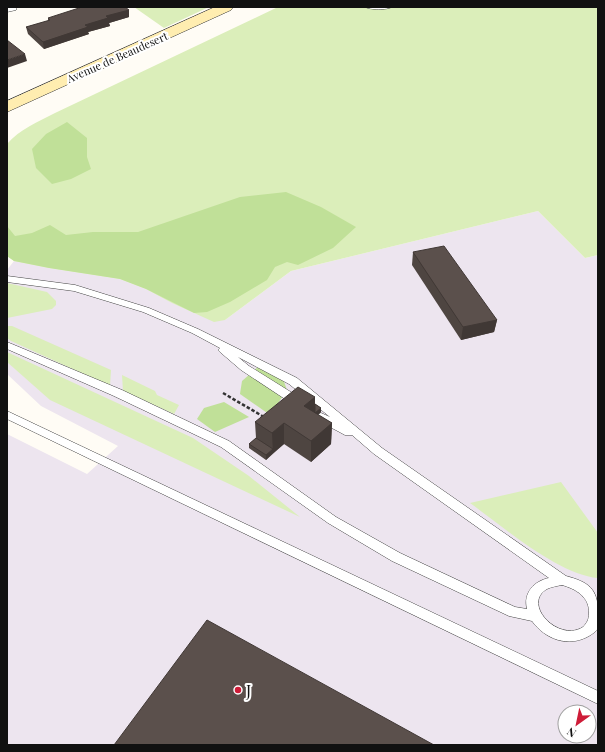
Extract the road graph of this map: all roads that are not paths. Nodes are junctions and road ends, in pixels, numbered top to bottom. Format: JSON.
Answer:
{"nodes":[{"id":1,"x":12,"y":7,"type":"edge"},
{"id":2,"x":226,"y":7,"type":"edge"},
{"id":3,"x":368,"y":7,"type":"edge"},
{"id":4,"x":389,"y":7,"type":"edge"},
{"id":5,"x":7,"y":8,"type":"edge"},
{"id":6,"x":7,"y":107,"type":"edge"},
{"id":7,"x":7,"y":279,"type":"edge"},
{"id":8,"x":7,"y":345,"type":"edge"},
{"id":9,"x":221,"y":345,"type":"junction"},
{"id":10,"x":301,"y":404,"type":"edge"},
{"id":11,"x":7,"y":415,"type":"edge"},
{"id":12,"x":318,"y":415,"type":"edge"},
{"id":13,"x":364,"y":440,"type":"junction"},
{"id":14,"x":562,"y":580,"type":"junction"},
{"id":15,"x":534,"y":616,"type":"junction"},
{"id":16,"x":595,"y":628,"type":"edge"},
{"id":17,"x":598,"y":698,"type":"edge"}],
"edges":[{"from":1,"to":5,"type":"street"},
{"from":2,"to":6,"type":"main road","name":"Avenue de Beaudesert"},
{"from":3,"to":4,"type":"lane"},
{"from":7,"to":9,"type":"lane"},
{"from":8,"to":15,"type":"lane"},
{"from":9,"to":10,"type":"lane"},
{"from":9,"to":13,"type":"lane"},
{"from":11,"to":17,"type":"lane"},
{"from":12,"to":13,"type":"lane"},
{"from":13,"to":14,"type":"lane"},
{"from":14,"to":15,"type":"lane"},
{"from":14,"to":16,"type":"lane"},
{"from":15,"to":16,"type":"lane"}]}
